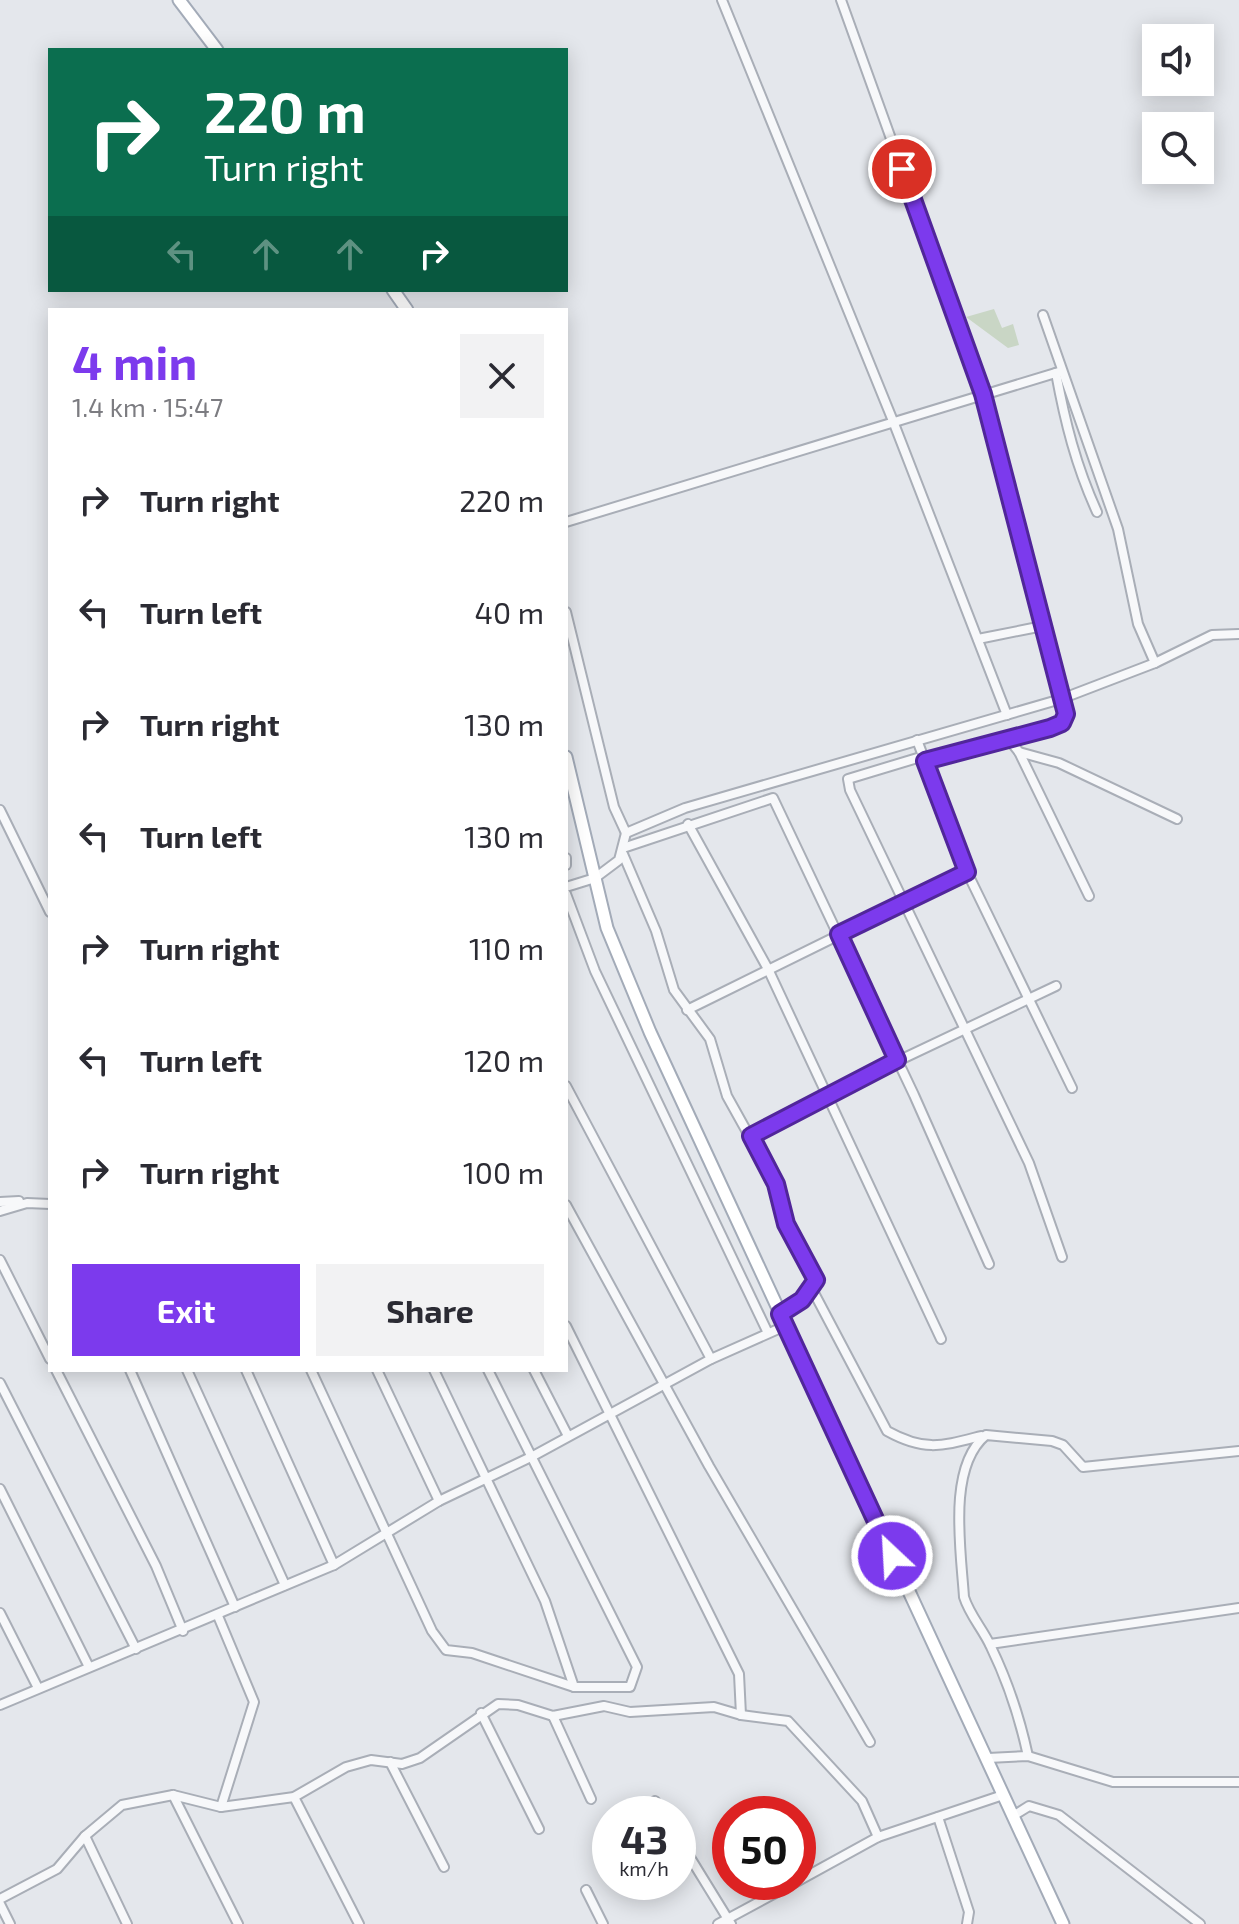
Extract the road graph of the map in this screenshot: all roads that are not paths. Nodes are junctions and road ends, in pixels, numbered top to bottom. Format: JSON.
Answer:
{"nodes":[{"id":1,"x":179,"y":0,"type":"edge"},
{"id":2,"x":722,"y":0,"type":"edge"},
{"id":3,"x":841,"y":0,"type":"edge"},
{"id":4,"x":215,"y":48,"type":"edge"},
{"id":5,"x":1043,"y":315,"type":"dead end"},
{"id":6,"x":1059,"y":372,"type":"junction"},
{"id":7,"x":983,"y":394,"type":"junction"},
{"id":8,"x":893,"y":421,"type":"junction"},
{"id":9,"x":1115,"y":520,"type":"junction"},
{"id":10,"x":568,"y":521,"type":"edge"},
{"id":11,"x":568,"y":620,"type":"edge"},
{"id":12,"x":1043,"y":626,"type":"junction"},
{"id":13,"x":1239,"y":634,"type":"edge"},
{"id":14,"x":978,"y":639,"type":"junction"},
{"id":15,"x":1155,"y":663,"type":"junction"},
{"id":16,"x":1061,"y":699,"type":"junction"},
{"id":17,"x":1007,"y":715,"type":"junction"},
{"id":18,"x":1007,"y":737,"type":"junction"},
{"id":19,"x":917,"y":740,"type":"junction"},
{"id":20,"x":1019,"y":752,"type":"junction"},
{"id":21,"x":924,"y":759,"type":"junction"},
{"id":22,"x":568,"y":765,"type":"edge"},
{"id":23,"x":0,"y":810,"type":"edge"},
{"id":24,"x":1177,"y":819,"type":"dead end"},
{"id":25,"x":688,"y":824,"type":"junction"},
{"id":26,"x":626,"y":833,"type":"junction"},
{"id":27,"x":623,"y":851,"type":"junction"},
{"id":28,"x":967,"y":872,"type":"junction"},
{"id":29,"x":595,"y":878,"type":"junction"},
{"id":30,"x":568,"y":886,"type":"edge"},
{"id":31,"x":1089,"y":896,"type":"dead end"},
{"id":32,"x":568,"y":899,"type":"edge"},
{"id":33,"x":905,"y":902,"type":"junction"},
{"id":34,"x":48,"y":908,"type":"edge"},
{"id":35,"x":839,"y":934,"type":"junction"},
{"id":36,"x":768,"y":969,"type":"junction"},
{"id":37,"x":1056,"y":986,"type":"dead end"},
{"id":38,"x":1030,"y":998,"type":"junction"},
{"id":39,"x":687,"y":1010,"type":"junction"},
{"id":40,"x":964,"y":1028,"type":"junction"},
{"id":41,"x":897,"y":1060,"type":"junction"},
{"id":42,"x":1072,"y":1088,"type":"dead end"},
{"id":43,"x":568,"y":1090,"type":"edge"},
{"id":44,"x":826,"y":1095,"type":"junction"},
{"id":45,"x":751,"y":1136,"type":"junction"},
{"id":46,"x":0,"y":1202,"type":"edge"},
{"id":47,"x":27,"y":1203,"type":"junction"},
{"id":48,"x":48,"y":1204,"type":"edge"},
{"id":49,"x":568,"y":1209,"type":"edge"},
{"id":50,"x":0,"y":1211,"type":"edge"},
{"id":51,"x":1062,"y":1257,"type":"dead end"},
{"id":52,"x":0,"y":1260,"type":"edge"},
{"id":53,"x":989,"y":1264,"type":"dead end"},
{"id":54,"x":812,"y":1289,"type":"junction"},
{"id":55,"x":782,"y":1320,"type":"junction"},
{"id":56,"x":568,"y":1330,"type":"edge"},
{"id":57,"x":767,"y":1331,"type":"junction"},
{"id":58,"x":941,"y":1339,"type":"dead end"},
{"id":59,"x":48,"y":1355,"type":"edge"},
{"id":60,"x":711,"y":1359,"type":"junction"},
{"id":61,"x":57,"y":1372,"type":"edge"},
{"id":62,"x":131,"y":1372,"type":"edge"},
{"id":63,"x":188,"y":1372,"type":"edge"},
{"id":64,"x":247,"y":1372,"type":"edge"},
{"id":65,"x":312,"y":1372,"type":"edge"},
{"id":66,"x":378,"y":1372,"type":"edge"},
{"id":67,"x":435,"y":1372,"type":"edge"},
{"id":68,"x":489,"y":1372,"type":"edge"},
{"id":69,"x":535,"y":1372,"type":"edge"},
{"id":70,"x":0,"y":1383,"type":"edge"},
{"id":71,"x":665,"y":1383,"type":"junction"},
{"id":72,"x":609,"y":1412,"type":"junction"},
{"id":73,"x":986,"y":1435,"type":"junction"},
{"id":74,"x":568,"y":1436,"type":"junction"},
{"id":75,"x":1239,"y":1451,"type":"edge"},
{"id":76,"x":533,"y":1456,"type":"junction"},
{"id":77,"x":488,"y":1478,"type":"junction"},
{"id":78,"x":0,"y":1489,"type":"edge"},
{"id":79,"x":439,"y":1501,"type":"junction"},
{"id":80,"x":389,"y":1534,"type":"junction"},
{"id":81,"x":334,"y":1565,"type":"junction"},
{"id":82,"x":285,"y":1585,"type":"junction"},
{"id":83,"x":235,"y":1607,"type":"junction"},
{"id":84,"x":1239,"y":1608,"type":"edge"},
{"id":85,"x":0,"y":1613,"type":"edge"},
{"id":86,"x":218,"y":1616,"type":"junction"},
{"id":87,"x":183,"y":1631,"type":"junction"},
{"id":88,"x":990,"y":1644,"type":"junction"},
{"id":89,"x":136,"y":1649,"type":"junction"},
{"id":90,"x":89,"y":1667,"type":"junction"},
{"id":91,"x":574,"y":1687,"type":"junction"},
{"id":92,"x":38,"y":1688,"type":"junction"},
{"id":93,"x":0,"y":1705,"type":"edge"},
{"id":94,"x":481,"y":1713,"type":"junction"},
{"id":95,"x":741,"y":1715,"type":"junction"},
{"id":96,"x":553,"y":1716,"type":"junction"},
{"id":97,"x":870,"y":1742,"type":"dead end"},
{"id":98,"x":1028,"y":1756,"type":"junction"},
{"id":99,"x":988,"y":1758,"type":"junction"},
{"id":100,"x":390,"y":1762,"type":"junction"},
{"id":101,"x":1239,"y":1782,"type":"edge"},
{"id":102,"x":173,"y":1795,"type":"junction"},
{"id":103,"x":1003,"y":1795,"type":"junction"},
{"id":104,"x":294,"y":1797,"type":"junction"},
{"id":105,"x":591,"y":1799,"type":"dead end"},
{"id":106,"x":221,"y":1807,"type":"junction"},
{"id":107,"x":1013,"y":1816,"type":"junction"},
{"id":108,"x":938,"y":1817,"type":"junction"},
{"id":109,"x":539,"y":1829,"type":"dead end"},
{"id":110,"x":85,"y":1836,"type":"junction"},
{"id":111,"x":878,"y":1837,"type":"junction"},
{"id":112,"x":444,"y":1867,"type":"dead end"},
{"id":113,"x":696,"y":1867,"type":"edge"},
{"id":114,"x":816,"y":1871,"type":"edge"},
{"id":115,"x":586,"y":1890,"type":"dead end"},
{"id":116,"x":765,"y":1900,"type":"edge"},
{"id":117,"x":0,"y":1901,"type":"edge"},
{"id":118,"x":730,"y":1921,"type":"edge"},
{"id":119,"x":10,"y":1924,"type":"edge"},
{"id":120,"x":127,"y":1924,"type":"edge"},
{"id":121,"x":238,"y":1924,"type":"edge"},
{"id":122,"x":359,"y":1924,"type":"edge"},
{"id":123,"x":603,"y":1924,"type":"edge"},
{"id":124,"x":718,"y":1924,"type":"edge"},
{"id":125,"x":967,"y":1924,"type":"edge"},
{"id":126,"x":1063,"y":1924,"type":"edge"},
{"id":127,"x":1200,"y":1924,"type":"edge"}],
"edges":[{"from":1,"to":4,"type":"main road"},
{"from":2,"to":8,"type":"street"},
{"from":3,"to":7,"type":"street"},
{"from":5,"to":6,"type":"street"},
{"from":6,"to":7,"type":"street"},
{"from":6,"to":9,"type":"street"},
{"from":6,"to":9,"type":"street"},
{"from":7,"to":8,"type":"street"},
{"from":7,"to":12,"type":"street"},
{"from":8,"to":10,"type":"street"},
{"from":8,"to":14,"type":"street"},
{"from":9,"to":15,"type":"street"},
{"from":11,"to":26,"type":"street"},
{"from":12,"to":14,"type":"street"},
{"from":12,"to":16,"type":"street"},
{"from":13,"to":15,"type":"street"},
{"from":14,"to":17,"type":"street"},
{"from":15,"to":16,"type":"street"},
{"from":16,"to":17,"type":"street"},
{"from":16,"to":18,"type":"street"},
{"from":17,"to":19,"type":"street"},
{"from":18,"to":20,"type":"street"},
{"from":18,"to":21,"type":"street"},
{"from":19,"to":21,"type":"street"},
{"from":19,"to":26,"type":"street"},
{"from":20,"to":24,"type":"street"},
{"from":20,"to":31,"type":"street"},
{"from":21,"to":28,"type":"street"},
{"from":21,"to":33,"type":"street"},
{"from":22,"to":29,"type":"main road"},
{"from":23,"to":34,"type":"street"},
{"from":25,"to":27,"type":"street"},
{"from":25,"to":35,"type":"street"},
{"from":25,"to":36,"type":"street"},
{"from":26,"to":27,"type":"street"},
{"from":27,"to":29,"type":"street"},
{"from":27,"to":39,"type":"street"},
{"from":28,"to":33,"type":"street"},
{"from":28,"to":38,"type":"street"},
{"from":29,"to":30,"type":"street"},
{"from":29,"to":55,"type":"main road"},
{"from":32,"to":57,"type":"street"},
{"from":33,"to":35,"type":"street"},
{"from":33,"to":40,"type":"street"},
{"from":35,"to":36,"type":"street"},
{"from":35,"to":41,"type":"street"},
{"from":36,"to":39,"type":"street"},
{"from":36,"to":44,"type":"street"},
{"from":37,"to":38,"type":"street"},
{"from":38,"to":40,"type":"street"},
{"from":38,"to":42,"type":"street"},
{"from":39,"to":45,"type":"street"},
{"from":40,"to":41,"type":"street"},
{"from":40,"to":51,"type":"street"},
{"from":41,"to":44,"type":"street"},
{"from":41,"to":53,"type":"street"},
{"from":43,"to":60,"type":"street"},
{"from":44,"to":45,"type":"street"},
{"from":44,"to":58,"type":"street"},
{"from":45,"to":54,"type":"street"},
{"from":46,"to":47,"type":"street"},
{"from":47,"to":48,"type":"street"},
{"from":47,"to":50,"type":"street"},
{"from":49,"to":71,"type":"street"},
{"from":52,"to":59,"type":"street"},
{"from":54,"to":55,"type":"street"},
{"from":54,"to":73,"type":"street"},
{"from":55,"to":57,"type":"street"},
{"from":55,"to":99,"type":"main road"},
{"from":56,"to":72,"type":"street"},
{"from":57,"to":60,"type":"street"},
{"from":60,"to":71,"type":"street"},
{"from":61,"to":87,"type":"street"},
{"from":62,"to":83,"type":"street"},
{"from":63,"to":82,"type":"street"},
{"from":64,"to":81,"type":"street"},
{"from":65,"to":80,"type":"street"},
{"from":66,"to":79,"type":"street"},
{"from":67,"to":77,"type":"street"},
{"from":68,"to":76,"type":"street"},
{"from":69,"to":74,"type":"street"},
{"from":70,"to":89,"type":"street"},
{"from":71,"to":72,"type":"street"},
{"from":71,"to":97,"type":"street"},
{"from":72,"to":74,"type":"street"},
{"from":72,"to":95,"type":"street"},
{"from":73,"to":75,"type":"street"},
{"from":73,"to":88,"type":"street"},
{"from":74,"to":76,"type":"street"},
{"from":76,"to":77,"type":"street"},
{"from":76,"to":91,"type":"street"},
{"from":77,"to":79,"type":"street"},
{"from":77,"to":91,"type":"street"},
{"from":78,"to":90,"type":"street"},
{"from":79,"to":80,"type":"street"},
{"from":80,"to":81,"type":"street"},
{"from":80,"to":91,"type":"street"},
{"from":81,"to":82,"type":"street"},
{"from":82,"to":83,"type":"street"},
{"from":83,"to":86,"type":"street"},
{"from":84,"to":88,"type":"street"},
{"from":85,"to":92,"type":"street"},
{"from":86,"to":87,"type":"street"},
{"from":86,"to":106,"type":"street"},
{"from":87,"to":89,"type":"street"},
{"from":88,"to":98,"type":"street"},
{"from":89,"to":90,"type":"street"},
{"from":90,"to":92,"type":"street"},
{"from":92,"to":93,"type":"street"},
{"from":94,"to":96,"type":"street"},
{"from":94,"to":100,"type":"street"},
{"from":94,"to":109,"type":"street"},
{"from":95,"to":96,"type":"street"},
{"from":95,"to":111,"type":"street"},
{"from":96,"to":105,"type":"street"},
{"from":98,"to":99,"type":"street"},
{"from":98,"to":101,"type":"street"},
{"from":99,"to":103,"type":"main road"},
{"from":100,"to":104,"type":"street"},
{"from":100,"to":112,"type":"street"},
{"from":102,"to":106,"type":"street"},
{"from":102,"to":110,"type":"street"},
{"from":102,"to":121,"type":"street"},
{"from":103,"to":107,"type":"main road"},
{"from":103,"to":108,"type":"street"},
{"from":104,"to":106,"type":"street"},
{"from":104,"to":122,"type":"street"},
{"from":107,"to":126,"type":"main road"},
{"from":107,"to":127,"type":"street"},
{"from":108,"to":111,"type":"street"},
{"from":108,"to":125,"type":"street"},
{"from":110,"to":117,"type":"street"},
{"from":110,"to":120,"type":"street"},
{"from":111,"to":114,"type":"street"},
{"from":113,"to":118,"type":"street"},
{"from":115,"to":123,"type":"street"},
{"from":116,"to":118,"type":"street"},
{"from":117,"to":119,"type":"street"},
{"from":118,"to":124,"type":"street"}]}
